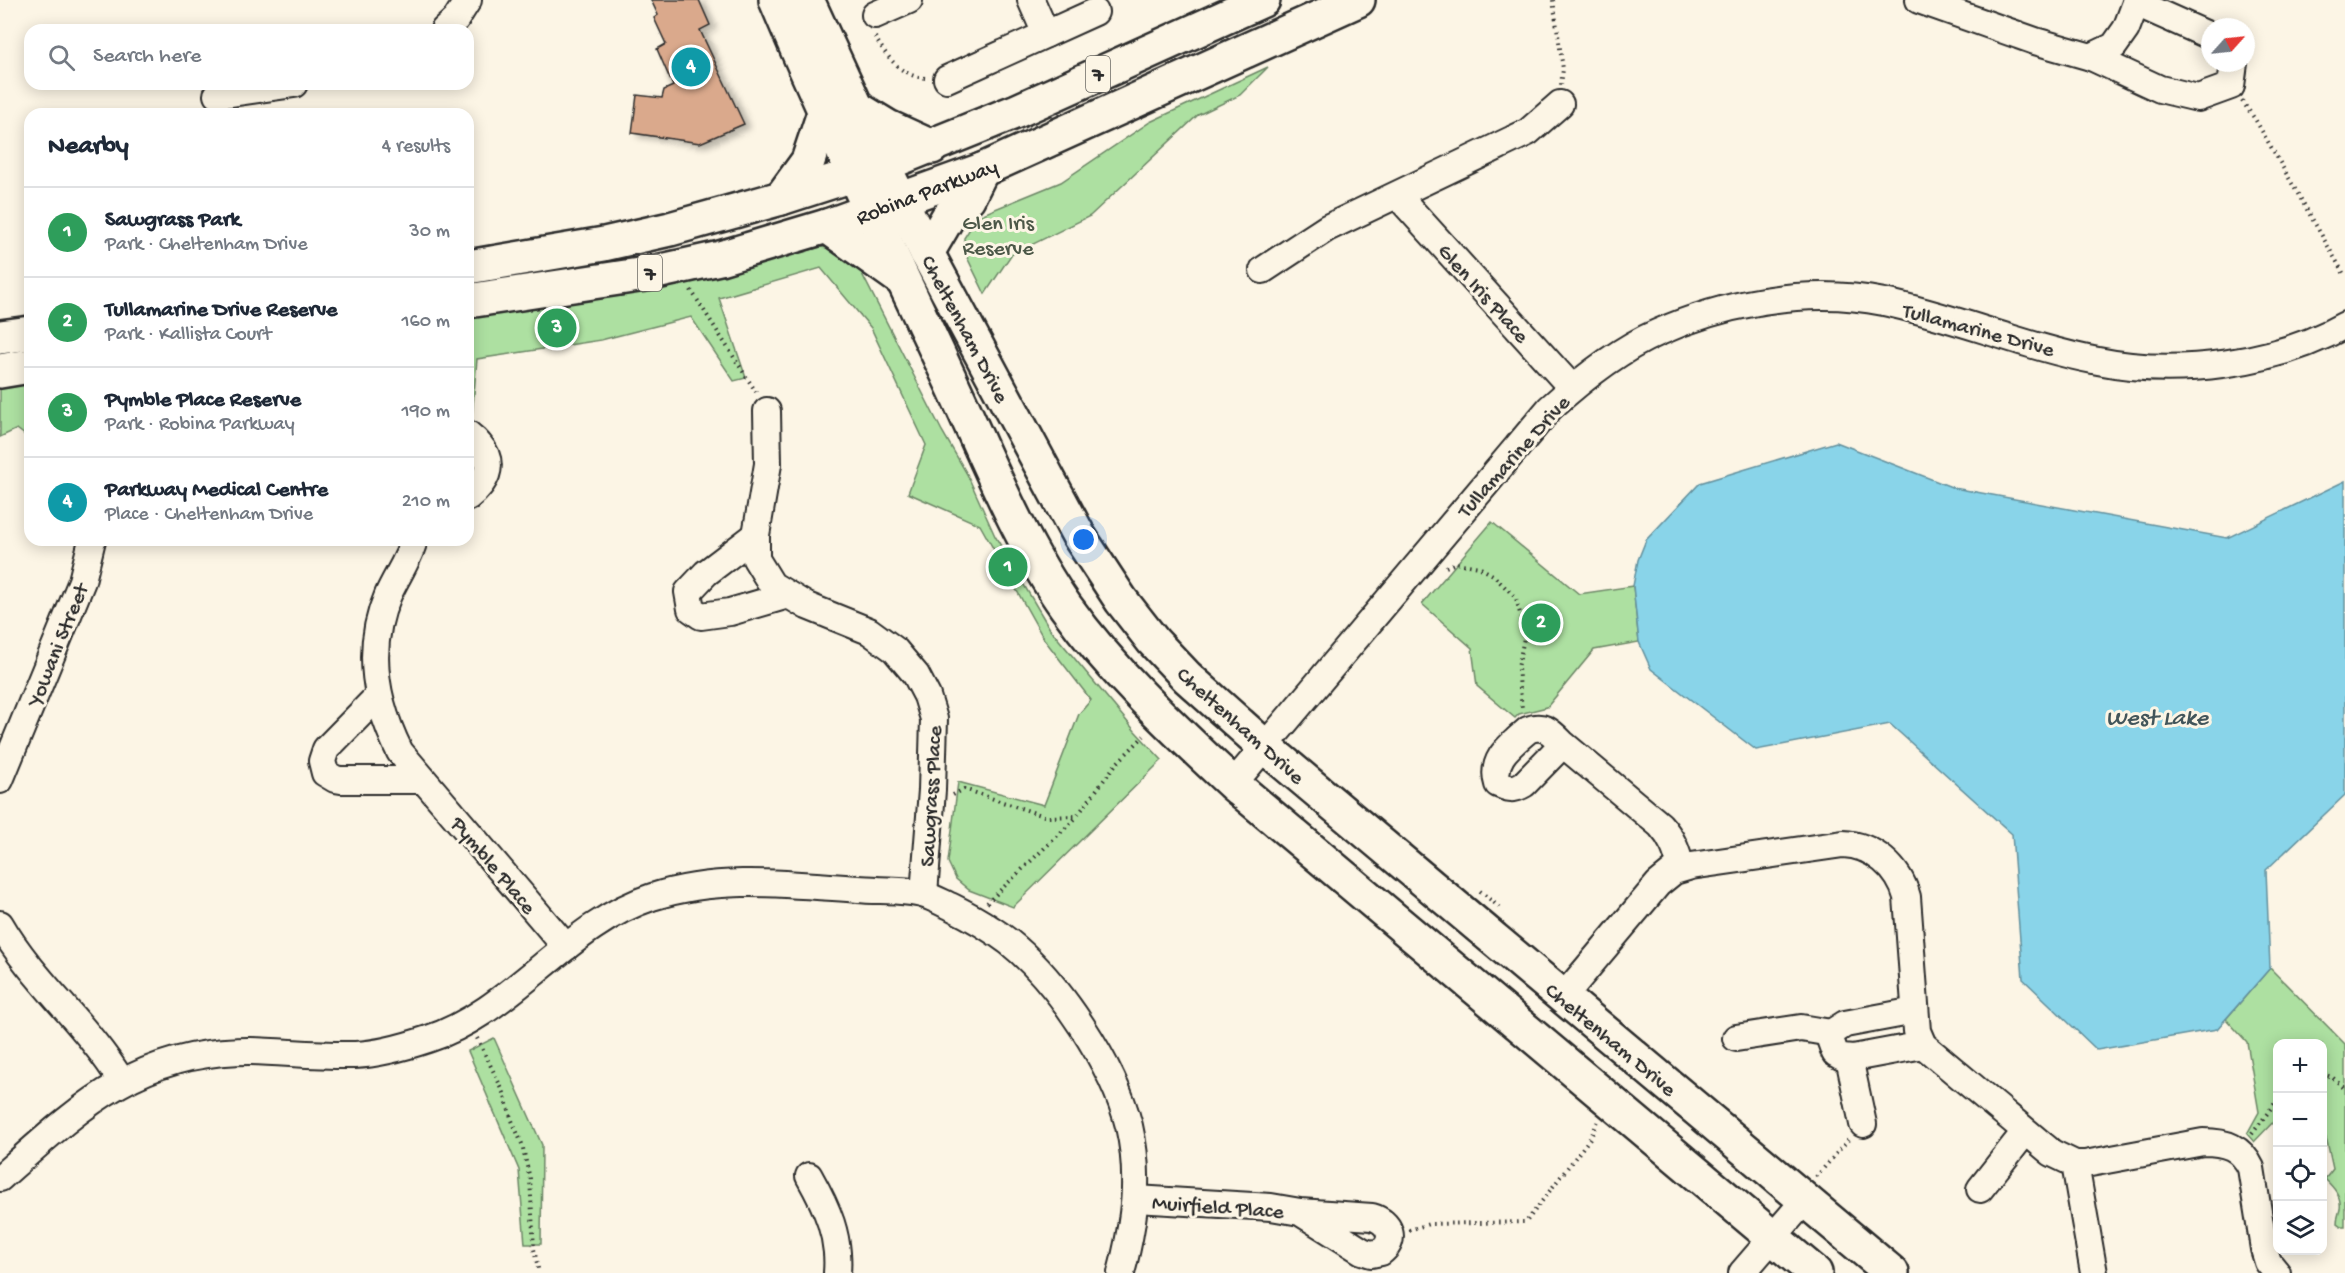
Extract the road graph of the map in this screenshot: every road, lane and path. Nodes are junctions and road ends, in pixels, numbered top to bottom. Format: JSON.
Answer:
{"nodes":[{"id":1,"x":468,"y":0,"type":"edge"},
{"id":2,"x":776,"y":0,"type":"edge"},
{"id":3,"x":807,"y":0,"type":"edge"},
{"id":4,"x":909,"y":0,"type":"edge"},
{"id":5,"x":1031,"y":0,"type":"edge"},
{"id":6,"x":1263,"y":0,"type":"edge"},
{"id":7,"x":1358,"y":0,"type":"edge"},
{"id":8,"x":1553,"y":0,"type":"edge"},
{"id":9,"x":1919,"y":0,"type":"edge"},
{"id":10,"x":2137,"y":2,"type":"edge"},
{"id":11,"x":1095,"y":12,"type":"dead end"},
{"id":12,"x":875,"y":15,"type":"joint"},
{"id":13,"x":451,"y":24,"type":"edge"},
{"id":14,"x":2201,"y":32,"type":"edge"},
{"id":15,"x":1046,"y":34,"type":"junction"},
{"id":16,"x":2091,"y":57,"type":"junction"},
{"id":17,"x":2233,"y":75,"type":"edge"},
{"id":18,"x":947,"y":79,"type":"joint"},
{"id":19,"x":252,"y":90,"type":"edge"},
{"id":20,"x":217,"y":95,"type":"dead end"},
{"id":21,"x":1560,"y":104,"type":"joint"},
{"id":22,"x":840,"y":109,"type":"junction"},
{"id":23,"x":932,"y":147,"type":"junction"},
{"id":24,"x":868,"y":170,"type":"junction"},
{"id":25,"x":982,"y":170,"type":"junction"},
{"id":26,"x":1398,"y":196,"type":"junction"},
{"id":27,"x":782,"y":198,"type":"junction"},
{"id":28,"x":901,"y":201,"type":"junction"},
{"id":29,"x":870,"y":211,"type":"junction"},
{"id":30,"x":827,"y":226,"type":"junction"},
{"id":31,"x":927,"y":253,"type":"junction"},
{"id":32,"x":474,"y":266,"type":"edge"},
{"id":33,"x":1263,"y":270,"type":"dead end"},
{"id":34,"x":2345,"y":276,"type":"edge"},
{"id":35,"x":904,"y":281,"type":"junction"},
{"id":36,"x":691,"y":292,"type":"dead end"},
{"id":37,"x":474,"y":300,"type":"edge"},
{"id":38,"x":2345,"y":325,"type":"edge"},
{"id":39,"x":24,"y":334,"type":"edge"},
{"id":40,"x":0,"y":337,"type":"edge"},
{"id":41,"x":24,"y":367,"type":"edge"},
{"id":42,"x":0,"y":371,"type":"edge"},
{"id":43,"x":1572,"y":388,"type":"junction"},
{"id":44,"x":767,"y":411,"type":"joint"},
{"id":45,"x":474,"y":439,"type":"edge"},
{"id":46,"x":474,"y":492,"type":"edge"},
{"id":47,"x":756,"y":536,"type":"junction"},
{"id":48,"x":91,"y":546,"type":"edge"},
{"id":49,"x":412,"y":546,"type":"edge"},
{"id":50,"x":1428,"y":550,"type":"junction"},
{"id":51,"x":788,"y":595,"type":"junction"},
{"id":52,"x":378,"y":696,"type":"junction"},
{"id":53,"x":1528,"y":730,"type":"junction"},
{"id":54,"x":1144,"y":735,"type":"dead end"},
{"id":55,"x":1563,"y":744,"type":"junction"},
{"id":56,"x":1264,"y":746,"type":"junction"},
{"id":57,"x":0,"y":780,"type":"edge"},
{"id":58,"x":423,"y":780,"type":"junction"},
{"id":59,"x":1233,"y":784,"type":"junction"},
{"id":60,"x":947,"y":799,"type":"dead end"},
{"id":61,"x":1077,"y":816,"type":"junction"},
{"id":62,"x":1681,"y":868,"type":"junction"},
{"id":63,"x":924,"y":894,"type":"junction"},
{"id":64,"x":972,"y":917,"type":"junction"},
{"id":65,"x":0,"y":924,"type":"edge"},
{"id":66,"x":566,"y":947,"type":"junction"},
{"id":67,"x":1563,"y":998,"type":"junction"},
{"id":68,"x":1915,"y":1011,"type":"junction"},
{"id":69,"x":468,"y":1021,"type":"junction"},
{"id":70,"x":1831,"y":1033,"type":"junction"},
{"id":71,"x":1736,"y":1038,"type":"dead end"},
{"id":72,"x":1923,"y":1045,"type":"junction"},
{"id":73,"x":1849,"y":1058,"type":"junction"},
{"id":74,"x":2327,"y":1076,"type":"edge"},
{"id":75,"x":122,"y":1082,"type":"junction"},
{"id":76,"x":2345,"y":1089,"type":"edge"},
{"id":77,"x":2273,"y":1105,"type":"edge"},
{"id":78,"x":1598,"y":1120,"type":"dead end"},
{"id":79,"x":1863,"y":1124,"type":"joint"},
{"id":80,"x":2025,"y":1132,"type":"junction"},
{"id":81,"x":2241,"y":1153,"type":"junction"},
{"id":82,"x":2075,"y":1164,"type":"junction"},
{"id":83,"x":809,"y":1176,"type":"dead end"},
{"id":84,"x":0,"y":1178,"type":"edge"},
{"id":85,"x":1810,"y":1189,"type":"junction"},
{"id":86,"x":1980,"y":1189,"type":"dead end"},
{"id":87,"x":1136,"y":1199,"type":"junction"},
{"id":88,"x":1391,"y":1235,"type":"joint"},
{"id":89,"x":1773,"y":1237,"type":"junction"},
{"id":90,"x":539,"y":1273,"type":"edge"},
{"id":91,"x":837,"y":1273,"type":"edge"},
{"id":92,"x":1121,"y":1273,"type":"edge"},
{"id":93,"x":1742,"y":1273,"type":"edge"},
{"id":94,"x":1815,"y":1273,"type":"edge"},
{"id":95,"x":1892,"y":1273,"type":"edge"},
{"id":96,"x":2094,"y":1273,"type":"edge"},
{"id":97,"x":2277,"y":1273,"type":"edge"}],
"edges":[{"from":1,"to":13,"type":"street"},
{"from":2,"to":22,"type":"main road","name":"Cheltenham Drive"},
{"from":3,"to":22,"type":"main road","name":"Cheltenham Drive"},
{"from":4,"to":12,"type":"street"},
{"from":5,"to":15,"type":"street"},
{"from":6,"to":23,"type":"main road","name":"Robina Parkway","number":"7"},
{"from":7,"to":25,"type":"main road","name":"Robina Parkway","number":"7"},
{"from":8,"to":21,"type":"path"},
{"from":9,"to":16,"type":"street"},
{"from":10,"to":14,"type":"street"},
{"from":10,"to":16,"type":"street"},
{"from":11,"to":15,"type":"street"},
{"from":12,"to":18,"type":"path"},
{"from":15,"to":18,"type":"street"},
{"from":16,"to":17,"type":"street"},
{"from":17,"to":34,"type":"path"},
{"from":19,"to":20,"type":"street"},
{"from":21,"to":26,"type":"street"},
{"from":22,"to":23,"type":"main road"},
{"from":22,"to":24,"type":"main road","name":"Cheltenham Drive"},
{"from":22,"to":27,"type":"main road"},
{"from":23,"to":24,"type":"main road","name":"Robina Parkway","number":"7"},
{"from":24,"to":27,"type":"main road","name":"Robina Parkway","number":"7"},
{"from":24,"to":28,"type":"main road","name":"Cheltenham Drive"},
{"from":24,"to":29,"type":"main road","name":"Cheltenham Drive"},
{"from":25,"to":28,"type":"main road","name":"Robina Parkway","number":"7"},
{"from":25,"to":31,"type":"main road"},
{"from":26,"to":33,"type":"street"},
{"from":26,"to":43,"type":"street","name":"Glen Iris Place"},
{"from":27,"to":32,"type":"main road","name":"Robina Parkway","number":"7"},
{"from":28,"to":29,"type":"main road","name":"Robina Parkway","number":"7"},
{"from":28,"to":31,"type":"main road","name":"Cheltenham Drive"},
{"from":29,"to":30,"type":"main road","name":"Robina Parkway","number":"7"},
{"from":29,"to":35,"type":"main road","name":"Cheltenham Drive"},
{"from":30,"to":35,"type":"main road"},
{"from":30,"to":37,"type":"main road","name":"Robina Parkway","number":"7"},
{"from":31,"to":56,"type":"main road","name":"Cheltenham Drive"},
{"from":35,"to":59,"type":"main road","name":"Cheltenham Drive"},
{"from":36,"to":44,"type":"path"},
{"from":38,"to":43,"type":"street","name":"Tullamarine Drive"},
{"from":39,"to":40,"type":"main road"},
{"from":41,"to":42,"type":"main road"},
{"from":43,"to":50,"type":"street","name":"Tullamarine Drive"},
{"from":44,"to":47,"type":"street","name":"Sawgrass Place"},
{"from":45,"to":46,"type":"street"},
{"from":47,"to":51,"type":"street","name":"Sawgrass Place"},
{"from":47,"to":51,"type":"street"},
{"from":48,"to":57,"type":"street","name":"Yowani Street"},
{"from":49,"to":52,"type":"street","name":"Pymble Place"},
{"from":50,"to":53,"type":"path"},
{"from":50,"to":56,"type":"street","name":"Tullamarine Drive"},
{"from":51,"to":63,"type":"street","name":"Sawgrass Place"},
{"from":52,"to":58,"type":"street","name":"Pymble Place"},
{"from":52,"to":58,"type":"street"},
{"from":53,"to":55,"type":"street"},
{"from":53,"to":55,"type":"street"},
{"from":54,"to":61,"type":"path"},
{"from":55,"to":62,"type":"street"},
{"from":56,"to":59,"type":"street","name":"Tullamarine Drive"},
{"from":56,"to":67,"type":"main road","name":"Cheltenham Drive"},
{"from":58,"to":66,"type":"street","name":"Pymble Place"},
{"from":59,"to":89,"type":"main road","name":"Cheltenham Drive"},
{"from":60,"to":61,"type":"path"},
{"from":61,"to":64,"type":"path"},
{"from":62,"to":67,"type":"street"},
{"from":62,"to":68,"type":"street"},
{"from":63,"to":64,"type":"street"},
{"from":63,"to":66,"type":"street"},
{"from":64,"to":87,"type":"street"},
{"from":65,"to":75,"type":"street"},
{"from":66,"to":69,"type":"street"},
{"from":67,"to":85,"type":"main road","name":"Cheltenham Drive"},
{"from":68,"to":70,"type":"street"},
{"from":68,"to":72,"type":"street"},
{"from":69,"to":75,"type":"street"},
{"from":69,"to":90,"type":"path"},
{"from":70,"to":71,"type":"street"},
{"from":70,"to":73,"type":"street"},
{"from":72,"to":73,"type":"street"},
{"from":72,"to":80,"type":"street"},
{"from":73,"to":79,"type":"street"},
{"from":74,"to":76,"type":"path"},
{"from":75,"to":84,"type":"street"},
{"from":77,"to":81,"type":"path"},
{"from":78,"to":88,"type":"path"},
{"from":79,"to":85,"type":"path"},
{"from":80,"to":82,"type":"street"},
{"from":80,"to":86,"type":"street"},
{"from":81,"to":82,"type":"street"},
{"from":81,"to":97,"type":"street"},
{"from":82,"to":96,"type":"street"},
{"from":83,"to":91,"type":"street"},
{"from":85,"to":89,"type":"street"},
{"from":85,"to":95,"type":"main road","name":"Cheltenham Drive"},
{"from":87,"to":88,"type":"street","name":"Muirfield Place"},
{"from":87,"to":92,"type":"street"},
{"from":89,"to":93,"type":"street"},
{"from":89,"to":94,"type":"main road","name":"Cheltenham Drive"}]}
